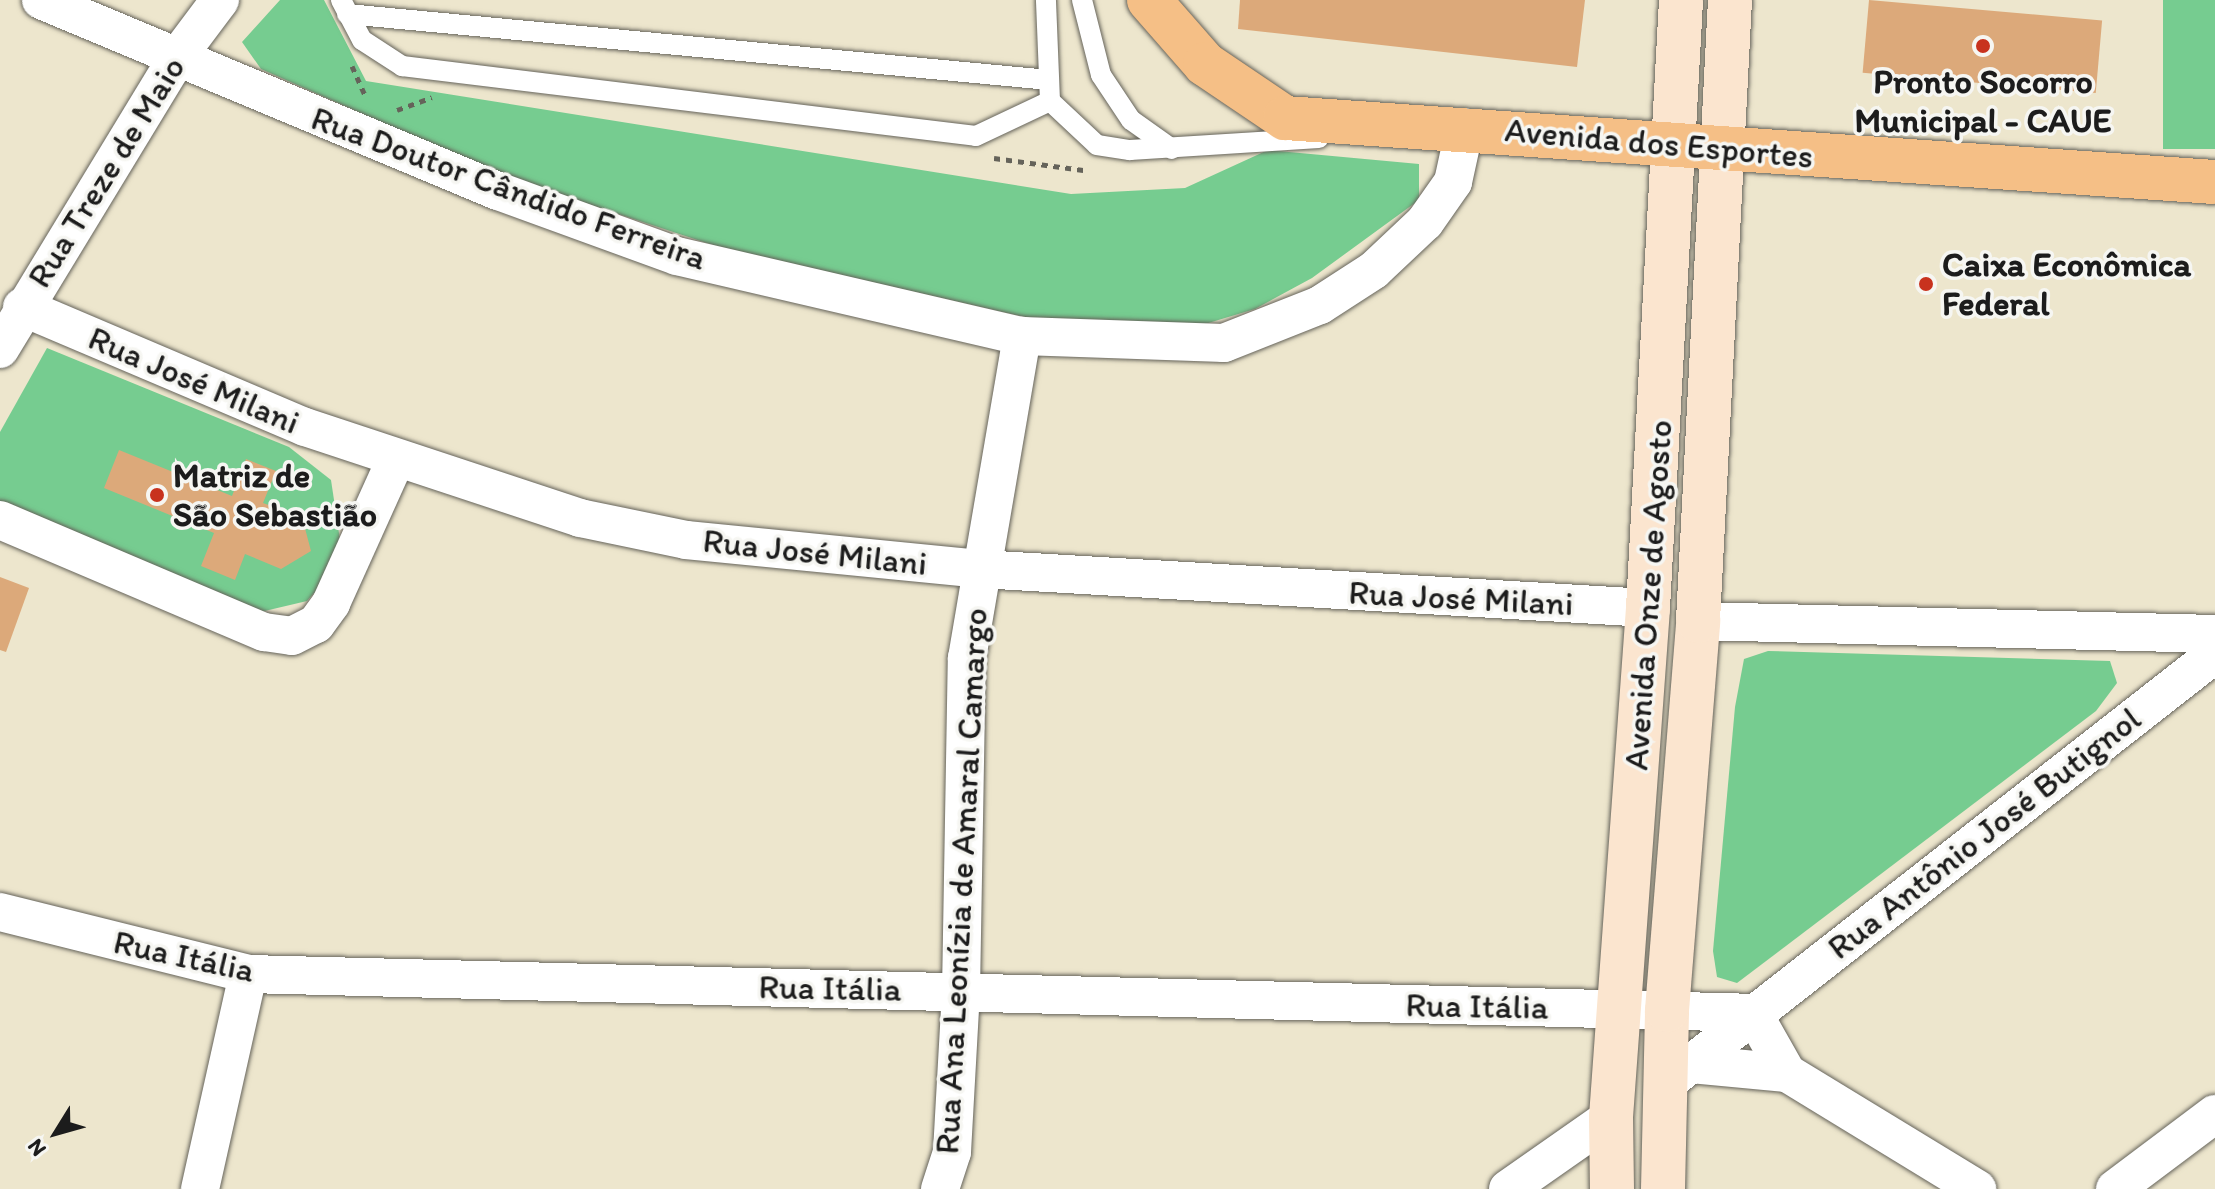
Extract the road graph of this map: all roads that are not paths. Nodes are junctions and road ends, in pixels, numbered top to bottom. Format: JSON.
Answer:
{"nodes":[{"id":1,"x":41,"y":0,"type":"edge"},
{"id":2,"x":220,"y":0,"type":"edge"},
{"id":3,"x":1046,"y":0,"type":"edge"},
{"id":4,"x":1082,"y":0,"type":"edge"},
{"id":5,"x":1149,"y":0,"type":"edge"},
{"id":6,"x":1681,"y":0,"type":"edge"},
{"id":7,"x":1730,"y":0,"type":"edge"},
{"id":8,"x":344,"y":7,"type":"edge"},
{"id":9,"x":178,"y":56,"type":"junction"},
{"id":10,"x":1049,"y":80,"type":"junction"},
{"id":11,"x":1050,"y":101,"type":"junction"},
{"id":12,"x":1350,"y":127,"type":"junction"},
{"id":13,"x":1465,"y":127,"type":"junction"},
{"id":14,"x":1675,"y":144,"type":"junction"},
{"id":15,"x":1172,"y":149,"type":"junction"},
{"id":16,"x":1721,"y":149,"type":"junction"},
{"id":17,"x":2215,"y":182,"type":"edge"},
{"id":18,"x":22,"y":307,"type":"junction"},
{"id":19,"x":1022,"y":336,"type":"junction"},
{"id":20,"x":0,"y":349,"type":"edge"},
{"id":21,"x":396,"y":459,"type":"junction"},
{"id":22,"x":0,"y":520,"type":"edge"},
{"id":23,"x":980,"y":569,"type":"junction"},
{"id":24,"x":1648,"y":608,"type":"junction"},
{"id":25,"x":1698,"y":621,"type":"junction"},
{"id":26,"x":2215,"y":634,"type":"edge"},
{"id":27,"x":2215,"y":654,"type":"edge"},
{"id":28,"x":0,"y":912,"type":"edge"},
{"id":29,"x":248,"y":974,"type":"junction"},
{"id":30,"x":961,"y":991,"type":"junction"},
{"id":31,"x":1619,"y":1009,"type":"junction"},
{"id":32,"x":1667,"y":1010,"type":"junction"},
{"id":33,"x":1753,"y":1013,"type":"junction"},
{"id":34,"x":1787,"y":1073,"type":"junction"},
{"id":35,"x":1678,"y":1074,"type":"junction"},
{"id":36,"x":2215,"y":1114,"type":"edge"},
{"id":37,"x":1611,"y":1117,"type":"junction"},
{"id":38,"x":200,"y":1189,"type":"edge"},
{"id":39,"x":940,"y":1189,"type":"edge"},
{"id":40,"x":1508,"y":1189,"type":"edge"},
{"id":41,"x":1612,"y":1189,"type":"edge"},
{"id":42,"x":1663,"y":1189,"type":"edge"},
{"id":43,"x":1977,"y":1189,"type":"edge"},
{"id":44,"x":2115,"y":1189,"type":"edge"}],
"edges":[{"from":1,"to":9,"type":"street","name":"Rua Doutor Cândido Ferreira"},
{"from":2,"to":9,"type":"street","name":"Rua Treze de Maio"},
{"from":3,"to":10,"type":"lane"},
{"from":4,"to":15,"type":"lane"},
{"from":5,"to":12,"type":"main road","name":"Avenida dos Esportes"},
{"from":6,"to":14,"type":"main road","name":"Avenida Onze de Agosto"},
{"from":7,"to":16,"type":"main road","name":"Avenida Onze de Agosto"},
{"from":8,"to":10,"type":"lane"},
{"from":8,"to":11,"type":"lane"},
{"from":9,"to":18,"type":"street","name":"Rua Treze de Maio"},
{"from":9,"to":19,"type":"street","name":"Rua Doutor Cândido Ferreira"},
{"from":10,"to":11,"type":"lane"},
{"from":11,"to":15,"type":"lane"},
{"from":12,"to":13,"type":"main road","name":"Avenida dos Esportes"},
{"from":12,"to":15,"type":"lane"},
{"from":13,"to":14,"type":"main road","name":"Avenida dos Esportes"},
{"from":13,"to":19,"type":"street","name":"Rua Doutor Cândido Ferreira"},
{"from":14,"to":16,"type":"main road","name":"Avenida dos Esportes"},
{"from":14,"to":24,"type":"main road","name":"Avenida Onze de Agosto"},
{"from":16,"to":17,"type":"main road","name":"Avenida dos Esportes"},
{"from":16,"to":25,"type":"main road","name":"Avenida Onze de Agosto"},
{"from":18,"to":20,"type":"street","name":"Rua Treze de Maio"},
{"from":18,"to":21,"type":"street","name":"Rua José Milani"},
{"from":19,"to":23,"type":"street","name":"Rua Ana Leonízia de Amaral Camargo"},
{"from":21,"to":22,"type":"street"},
{"from":21,"to":23,"type":"street","name":"Rua José Milani"},
{"from":23,"to":24,"type":"street","name":"Rua José Milani"},
{"from":23,"to":30,"type":"street","name":"Rua Ana Leonízia de Amaral Camargo"},
{"from":24,"to":31,"type":"main road","name":"Avenida Onze de Agosto"},
{"from":25,"to":26,"type":"street"},
{"from":25,"to":32,"type":"main road","name":"Avenida Onze de Agosto"},
{"from":27,"to":33,"type":"street","name":"Rua Antônio José Butignol"},
{"from":28,"to":29,"type":"street","name":"Rua Itália"},
{"from":29,"to":30,"type":"street","name":"Rua Itália"},
{"from":29,"to":38,"type":"street"},
{"from":30,"to":31,"type":"street","name":"Rua Itália"},
{"from":30,"to":39,"type":"street","name":"Rua Ana Leonízia de Amaral Camargo"},
{"from":31,"to":32,"type":"street","name":"Rua Itália"},
{"from":31,"to":37,"type":"main road","name":"Avenida Onze de Agosto"},
{"from":32,"to":33,"type":"street","name":"Rua Itália"},
{"from":32,"to":35,"type":"main road","name":"Avenida Onze de Agosto"},
{"from":33,"to":34,"type":"street"},
{"from":33,"to":35,"type":"street","name":"Rua Antônio José Butignol"},
{"from":34,"to":35,"type":"street"},
{"from":34,"to":43,"type":"street"},
{"from":35,"to":42,"type":"main road","name":"Avenida Onze de Agosto"},
{"from":36,"to":44,"type":"street"},
{"from":37,"to":40,"type":"street"},
{"from":37,"to":41,"type":"main road","name":"Avenida Onze de Agosto"}]}
